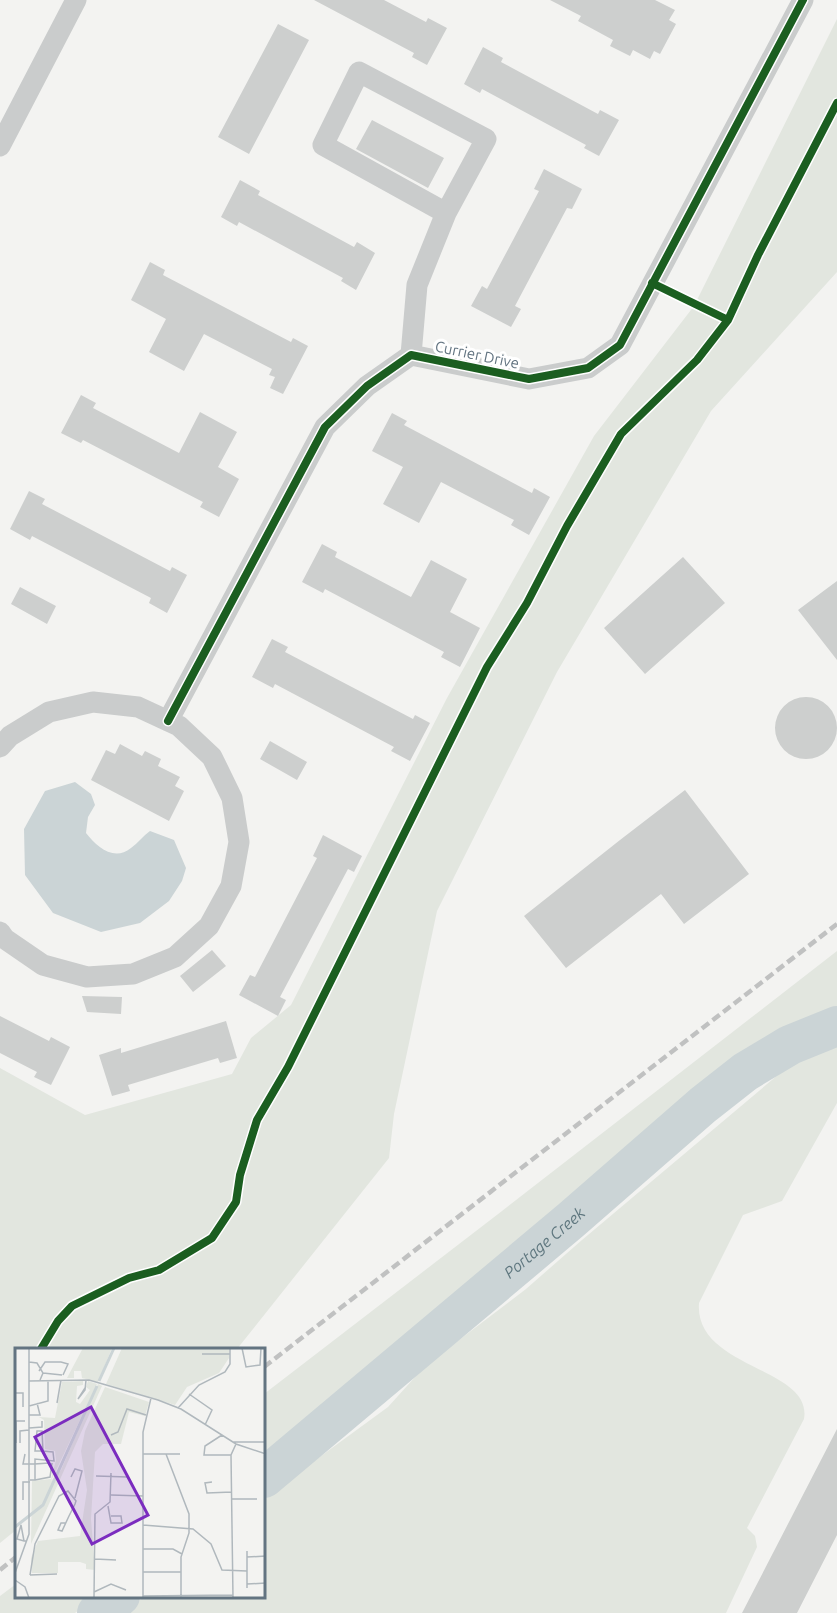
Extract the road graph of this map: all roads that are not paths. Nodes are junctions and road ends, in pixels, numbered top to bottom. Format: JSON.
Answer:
{"nodes":[{"id":1,"x":76,"y":0,"type":"edge"},
{"id":2,"x":803,"y":0,"type":"edge"},
{"id":3,"x":0,"y":146,"type":"edge"},
{"id":4,"x":446,"y":213,"type":"junction"},
{"id":5,"x":411,"y":355,"type":"junction"},
{"id":6,"x":168,"y":721,"type":"junction"},
{"id":7,"x":0,"y":747,"type":"edge"},
{"id":8,"x":0,"y":932,"type":"edge"}],
"edges":[{"from":1,"to":3,"type":"street"},
{"from":2,"to":5,"type":"street","name":"Currier Drive"},
{"from":4,"to":4,"type":"street","name":"Currier Drive"},
{"from":4,"to":5,"type":"street","name":"Currier Drive"},
{"from":5,"to":6,"type":"street","name":"Currier Drive"},
{"from":6,"to":7,"type":"street"},
{"from":6,"to":8,"type":"street"}]}
